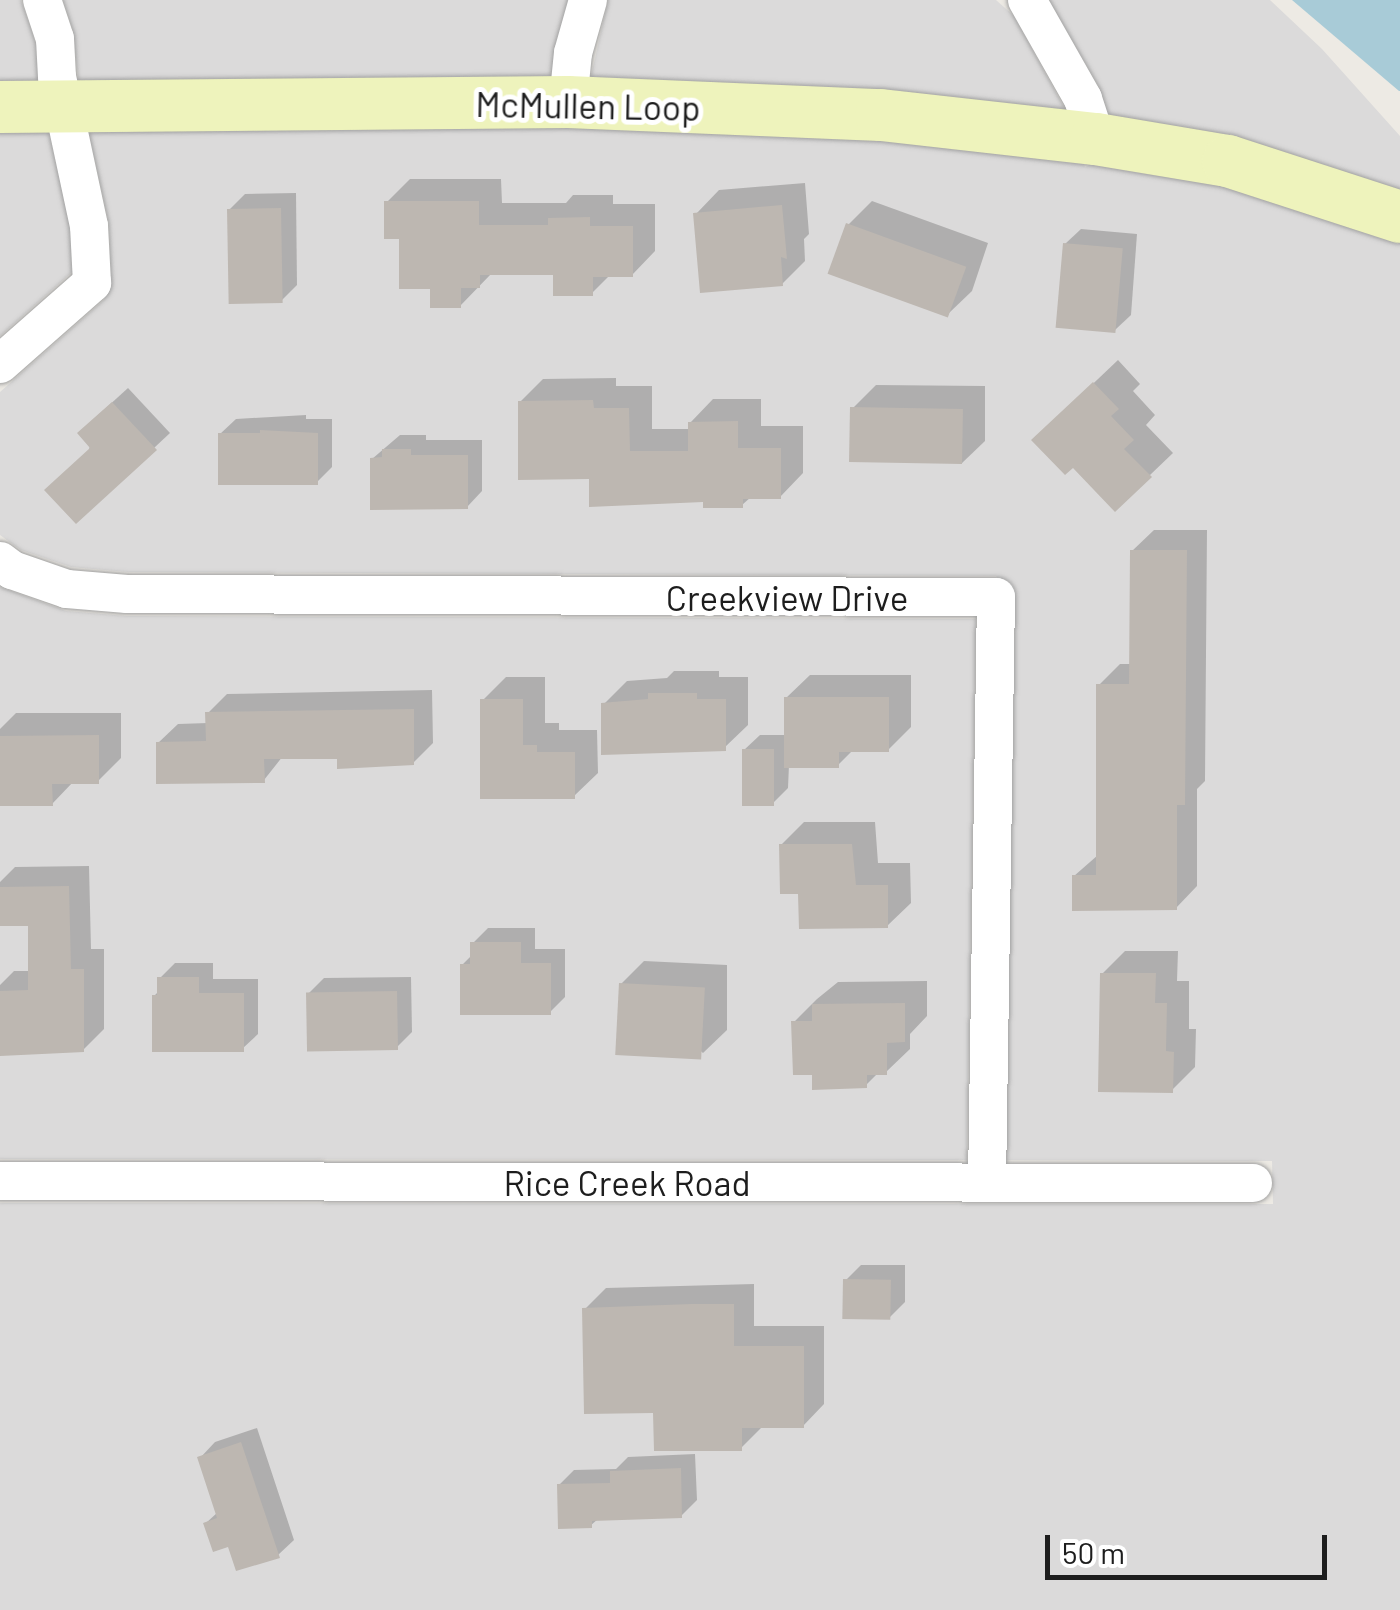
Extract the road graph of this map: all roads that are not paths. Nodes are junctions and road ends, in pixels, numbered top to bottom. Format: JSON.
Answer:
{"nodes":[{"id":1,"x":42,"y":0,"type":"edge"},
{"id":2,"x":588,"y":0,"type":"edge"},
{"id":3,"x":1027,"y":0,"type":"edge"},
{"id":4,"x":568,"y":102,"type":"junction"},
{"id":5,"x":0,"y":107,"type":"edge"},
{"id":6,"x":64,"y":108,"type":"junction"},
{"id":7,"x":1096,"y":139,"type":"junction"},
{"id":8,"x":1391,"y":214,"type":"edge"},
{"id":9,"x":0,"y":364,"type":"edge"},
{"id":10,"x":0,"y":561,"type":"edge"},
{"id":11,"x":0,"y":1181,"type":"edge"},
{"id":12,"x":987,"y":1182,"type":"junction"},
{"id":13,"x":1253,"y":1183,"type":"dead end"}],
"edges":[{"from":1,"to":6,"type":"street"},
{"from":2,"to":4,"type":"street"},
{"from":3,"to":7,"type":"street"},
{"from":4,"to":6,"type":"street","name":"McMullen Loop"},
{"from":4,"to":7,"type":"street","name":"McMullen Loop"},
{"from":5,"to":6,"type":"street","name":"McMullen Loop"},
{"from":6,"to":9,"type":"street"},
{"from":7,"to":8,"type":"street","name":"McMullen Loop"},
{"from":10,"to":12,"type":"street","name":"Creekview Drive"},
{"from":11,"to":12,"type":"street","name":"Rice Creek Road"},
{"from":12,"to":13,"type":"street","name":"Rice Creek Road"}]}
